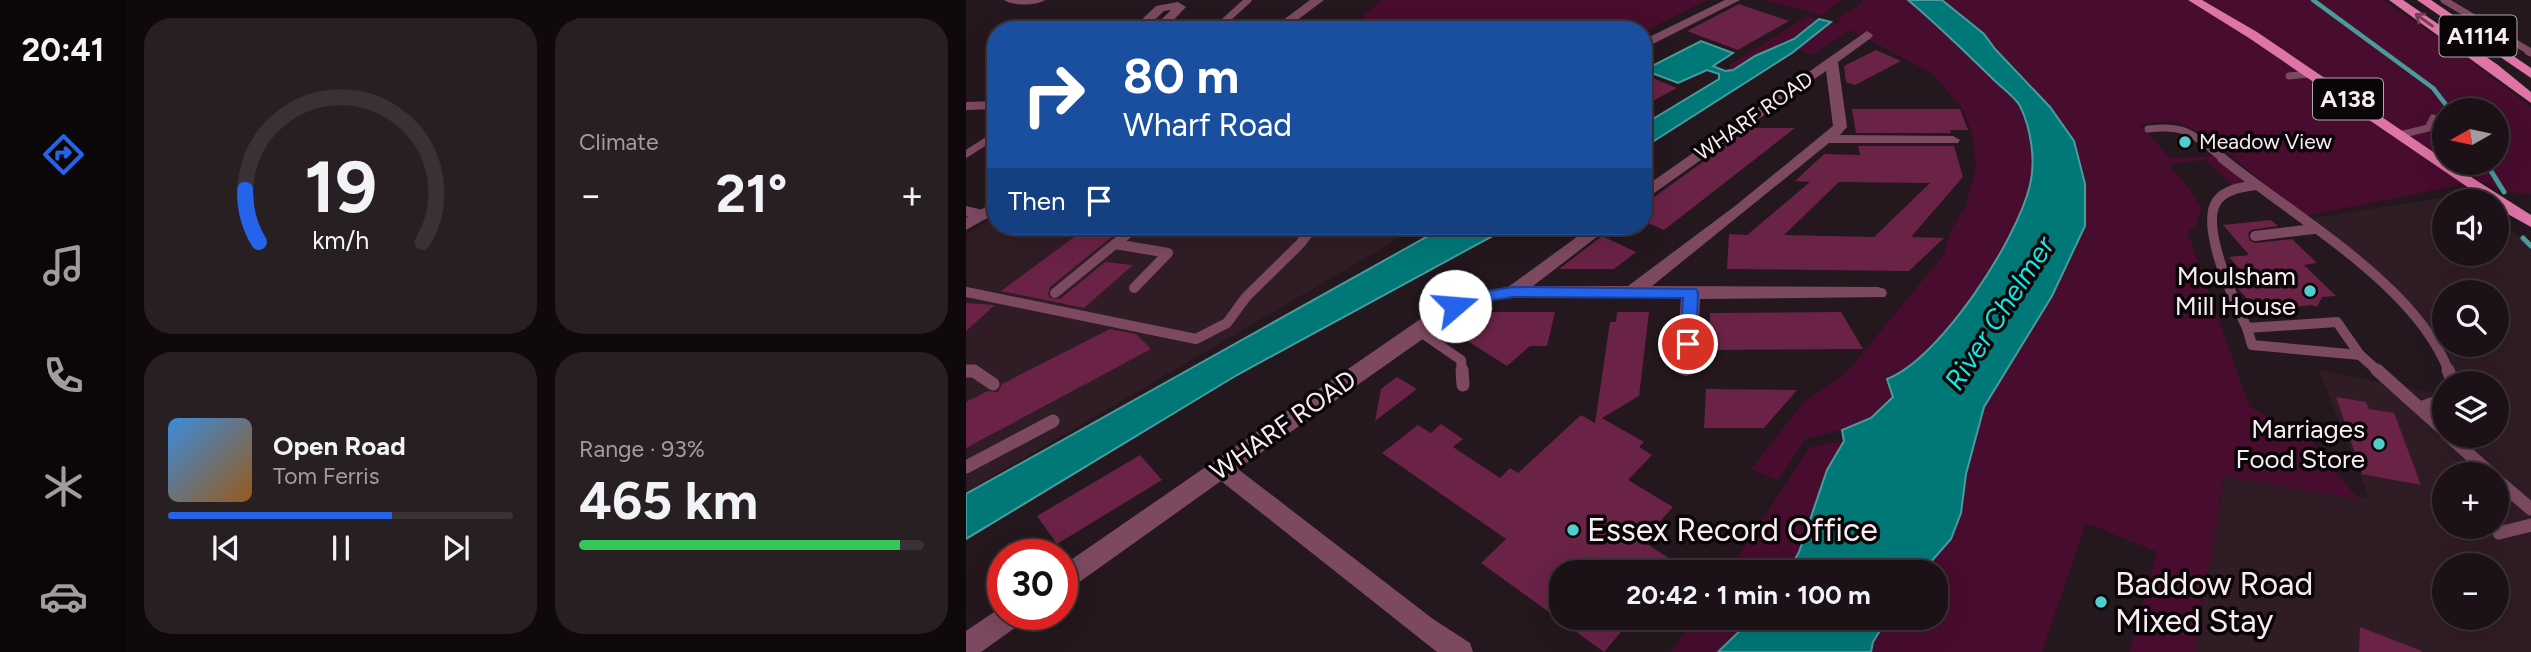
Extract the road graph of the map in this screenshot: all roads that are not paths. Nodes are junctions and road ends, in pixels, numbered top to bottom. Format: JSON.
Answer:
{"nodes":[{"id":1,"x":1010,"y":0,"type":"edge"},
{"id":2,"x":1039,"y":0,"type":"edge"},
{"id":3,"x":1248,"y":0,"type":"edge"},
{"id":4,"x":1734,"y":0,"type":"edge"},
{"id":5,"x":2194,"y":0,"type":"edge"},
{"id":6,"x":2395,"y":0,"type":"edge"},
{"id":7,"x":2423,"y":0,"type":"edge"},
{"id":8,"x":2444,"y":0,"type":"edge"},
{"id":9,"x":1313,"y":2,"type":"edge"},
{"id":10,"x":1146,"y":21,"type":"edge"},
{"id":11,"x":1166,"y":21,"type":"edge"},
{"id":12,"x":1225,"y":21,"type":"edge"},
{"id":13,"x":1286,"y":21,"type":"edge"},
{"id":14,"x":1867,"y":35,"type":"dead end"},
{"id":15,"x":1652,"y":41,"type":"edge"},
{"id":16,"x":2530,"y":52,"type":"edge"},
{"id":17,"x":1831,"y":61,"type":"junction"},
{"id":18,"x":2310,"y":74,"type":"junction"},
{"id":19,"x":2531,"y":74,"type":"edge"},
{"id":20,"x":2289,"y":76,"type":"dead end"},
{"id":21,"x":2531,"y":99,"type":"edge"},
{"id":22,"x":987,"y":105,"type":"edge"},
{"id":23,"x":966,"y":106,"type":"edge"},
{"id":24,"x":2432,"y":120,"type":"edge"},
{"id":25,"x":2148,"y":129,"type":"dead end"},
{"id":26,"x":2400,"y":135,"type":"junction"},
{"id":27,"x":1827,"y":139,"type":"junction"},
{"id":28,"x":1954,"y":140,"type":"dead end"},
{"id":29,"x":987,"y":141,"type":"edge"},
{"id":30,"x":966,"y":154,"type":"edge"},
{"id":31,"x":2432,"y":158,"type":"edge"},
{"id":32,"x":2454,"y":175,"type":"edge"},
{"id":33,"x":2458,"y":175,"type":"edge"},
{"id":34,"x":2462,"y":175,"type":"edge"},
{"id":35,"x":2256,"y":186,"type":"junction"},
{"id":36,"x":2472,"y":189,"type":"edge"},
{"id":37,"x":1652,"y":190,"type":"edge"},
{"id":38,"x":2531,"y":206,"type":"edge"},
{"id":39,"x":981,"y":211,"type":"edge"},
{"id":40,"x":2509,"y":216,"type":"edge"},
{"id":41,"x":2531,"y":222,"type":"edge"},
{"id":42,"x":966,"y":225,"type":"edge"},
{"id":43,"x":2314,"y":229,"type":"junction"},
{"id":44,"x":2531,"y":232,"type":"edge"},
{"id":45,"x":1126,"y":235,"type":"edge"},
{"id":46,"x":1307,"y":235,"type":"edge"},
{"id":47,"x":1591,"y":235,"type":"edge"},
{"id":48,"x":2255,"y":236,"type":"dead end"},
{"id":49,"x":1115,"y":244,"type":"junction"},
{"id":50,"x":1133,"y":288,"type":"dead end"},
{"id":51,"x":966,"y":292,"type":"edge"},
{"id":52,"x":1513,"y":292,"type":"junction"},
{"id":53,"x":1633,"y":292,"type":"junction"},
{"id":54,"x":1055,"y":293,"type":"dead end"},
{"id":55,"x":1691,"y":293,"type":"junction"},
{"id":56,"x":1878,"y":293,"type":"dead end"},
{"id":57,"x":2247,"y":328,"type":"junction"},
{"id":58,"x":1419,"y":331,"type":"junction"},
{"id":59,"x":2360,"y":355,"type":"junction"},
{"id":60,"x":1686,"y":369,"type":"dead end"},
{"id":61,"x":966,"y":371,"type":"edge"},
{"id":62,"x":2449,"y":371,"type":"edge"},
{"id":63,"x":993,"y":384,"type":"dead end"},
{"id":64,"x":1463,"y":385,"type":"dead end"},
{"id":65,"x":2432,"y":404,"type":"edge"},
{"id":66,"x":2420,"y":408,"type":"junction"},
{"id":67,"x":2432,"y":410,"type":"edge"},
{"id":68,"x":2432,"y":419,"type":"edge"},
{"id":69,"x":1053,"y":421,"type":"dead end"},
{"id":70,"x":2462,"y":448,"type":"edge"},
{"id":71,"x":2478,"y":462,"type":"edge"},
{"id":72,"x":966,"y":467,"type":"edge"},
{"id":73,"x":1221,"y":468,"type":"junction"},
{"id":74,"x":2509,"y":490,"type":"edge"},
{"id":75,"x":2531,"y":509,"type":"edge"},
{"id":76,"x":2531,"y":525,"type":"edge"},
{"id":77,"x":2509,"y":531,"type":"edge"},
{"id":78,"x":1078,"y":569,"type":"edge"},
{"id":79,"x":990,"y":630,"type":"edge"},
{"id":80,"x":966,"y":647,"type":"edge"},
{"id":81,"x":1461,"y":652,"type":"edge"}],
"edges":[{"from":1,"to":2,"type":"street"},
{"from":3,"to":12,"type":"lane"},
{"from":4,"to":15,"type":"street"},
{"from":5,"to":18,"type":"main road","number":"A138"},
{"from":21,"to":6,"type":"main road","number":"A1114","one_way":true},
{"from":7,"to":19,"type":"main road","number":"A1114"},
{"from":8,"to":16,"type":"lane"},
{"from":9,"to":13,"type":"street"},
{"from":10,"to":11,"type":"street"},
{"from":14,"to":17,"type":"street","name":"WHARF ROAD"},
{"from":17,"to":27,"type":"street","name":"WHARF ROAD"},
{"from":17,"to":37,"type":"street","name":"WHARF ROAD"},
{"from":18,"to":20,"type":"lane"},
{"from":18,"to":26,"type":"main road","number":"A138"},
{"from":22,"to":23,"type":"street"},
{"from":24,"to":26,"type":"lane"},
{"from":25,"to":35,"type":"lane"},
{"from":26,"to":31,"type":"main road","number":"A138"},
{"from":27,"to":28,"type":"street"},
{"from":27,"to":53,"type":"street"},
{"from":29,"to":30,"type":"lane"},
{"from":32,"to":36,"type":"main road","number":"A138"},
{"from":33,"to":41,"type":"main road","number":"A138"},
{"from":34,"to":38,"type":"main road","number":"A138"},
{"from":35,"to":43,"type":"lane"},
{"from":35,"to":57,"type":"lane"},
{"from":39,"to":42,"type":"street"},
{"from":40,"to":44,"type":"main road"},
{"from":43,"to":48,"type":"lane"},
{"from":43,"to":62,"type":"lane"},
{"from":45,"to":49,"type":"lane"},
{"from":46,"to":51,"type":"lane"},
{"from":47,"to":52,"type":"street","name":"WHARF ROAD"},
{"from":49,"to":50,"type":"lane"},
{"from":49,"to":54,"type":"lane"},
{"from":52,"to":53,"type":"street","name":"WHARF ROAD"},
{"from":52,"to":58,"type":"street","name":"WHARF ROAD"},
{"from":53,"to":55,"type":"street","name":"WHARF ROAD"},
{"from":55,"to":56,"type":"street","name":"WHARF ROAD"},
{"from":55,"to":60,"type":"street"},
{"from":57,"to":59,"type":"lane"},
{"from":57,"to":59,"type":"lane"},
{"from":58,"to":64,"type":"lane"},
{"from":58,"to":73,"type":"street","name":"WHARF ROAD"},
{"from":59,"to":66,"type":"lane"},
{"from":61,"to":63,"type":"lane"},
{"from":65,"to":66,"type":"lane"},
{"from":66,"to":67,"type":"lane"},
{"from":66,"to":68,"type":"lane"},
{"from":69,"to":72,"type":"lane"},
{"from":70,"to":71,"type":"lane"},
{"from":73,"to":78,"type":"street","name":"WHARF ROAD"},
{"from":73,"to":81,"type":"street"},
{"from":74,"to":75,"type":"lane"},
{"from":76,"to":77,"type":"lane"},
{"from":79,"to":80,"type":"street"}]}
